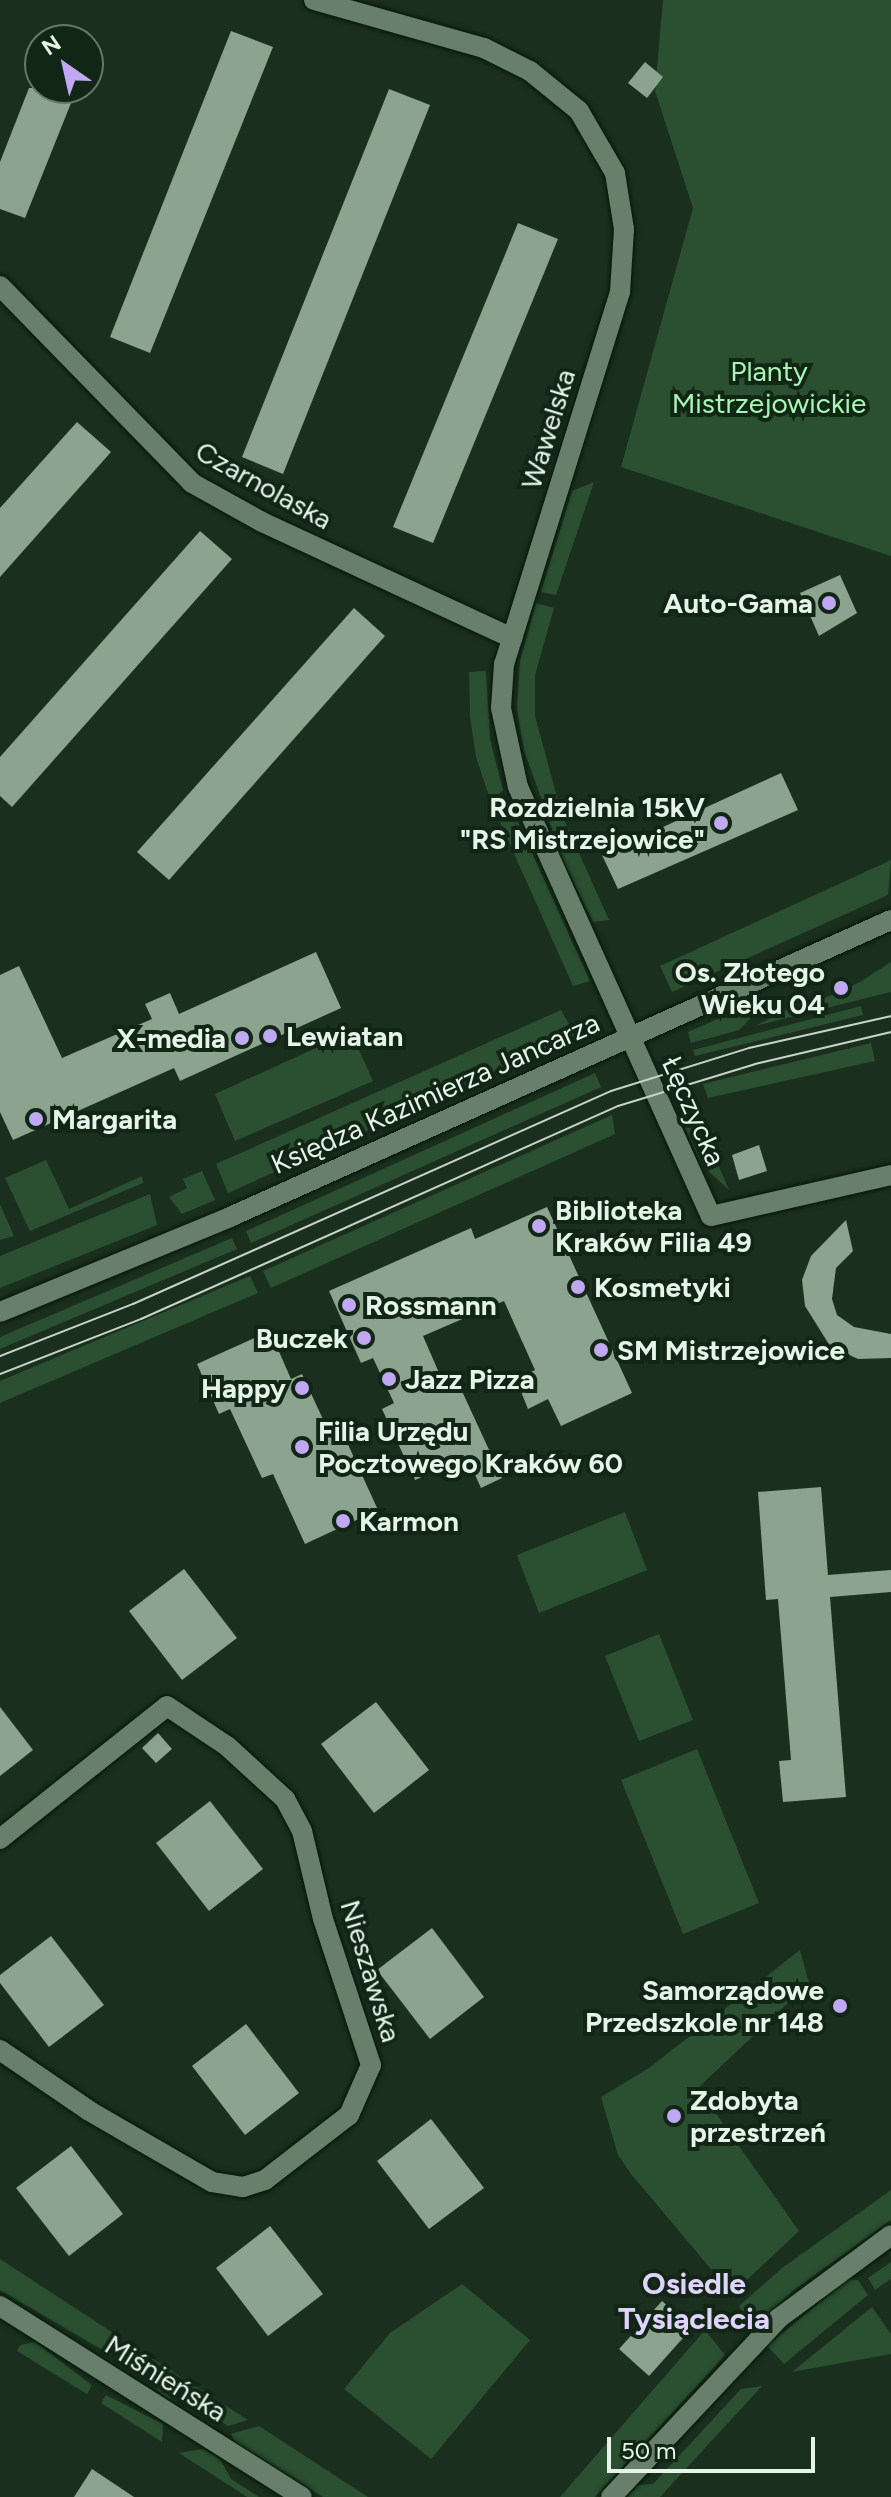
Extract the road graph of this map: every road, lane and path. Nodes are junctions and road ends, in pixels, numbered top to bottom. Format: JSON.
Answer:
{"nodes":[{"id":1,"x":314,"y":0,"type":"edge"},
{"id":2,"x":0,"y":286,"type":"edge"},
{"id":3,"x":512,"y":638,"type":"junction"},
{"id":4,"x":891,"y":920,"type":"edge"},
{"id":5,"x":630,"y":1036,"type":"junction"},
{"id":6,"x":891,"y":1175,"type":"edge"},
{"id":7,"x":0,"y":1312,"type":"edge"},
{"id":8,"x":0,"y":1839,"type":"edge"},
{"id":9,"x":0,"y":2050,"type":"edge"},
{"id":10,"x":891,"y":2235,"type":"edge"},
{"id":11,"x":0,"y":2306,"type":"edge"},
{"id":12,"x":302,"y":2497,"type":"edge"},
{"id":13,"x":611,"y":2497,"type":"edge"}],
"edges":[{"from":1,"to":3,"type":"street","name":"Wawelska"},
{"from":2,"to":3,"type":"street","name":"Czarnolaska"},
{"from":3,"to":5,"type":"street","name":"Wawelska"},
{"from":4,"to":5,"type":"street","name":"Księdza Kazimierza Jancarza"},
{"from":5,"to":6,"type":"street","name":"Łęczycka"},
{"from":5,"to":7,"type":"street","name":"Księdza Kazimierza Jancarza"},
{"from":8,"to":9,"type":"street","name":"Nieszawska"},
{"from":10,"to":13,"type":"street"},
{"from":11,"to":12,"type":"street","name":"Miśnieńska"}]}
